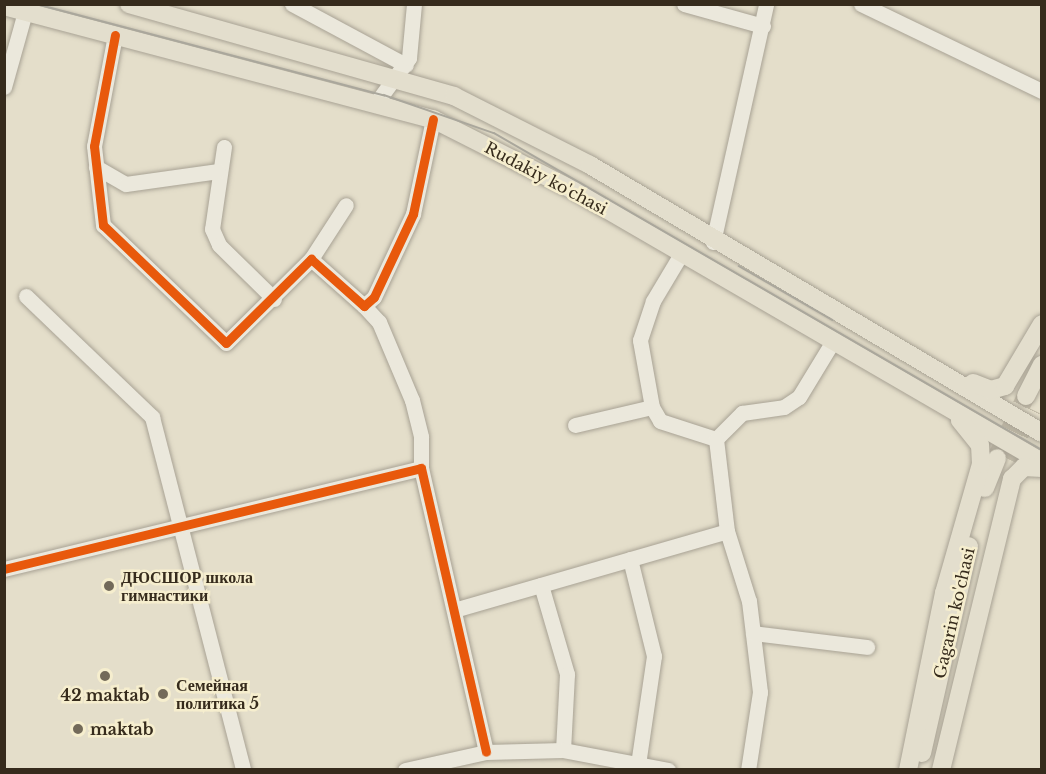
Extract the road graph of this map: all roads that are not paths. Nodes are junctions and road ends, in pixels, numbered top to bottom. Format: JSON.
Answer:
{"nodes":[{"id":1,"x":129,"y":4,"type":"edge"},
{"id":2,"x":292,"y":4,"type":"edge"},
{"id":3,"x":414,"y":4,"type":"edge"},
{"id":4,"x":684,"y":4,"type":"edge"},
{"id":5,"x":766,"y":4,"type":"edge"},
{"id":6,"x":861,"y":4,"type":"edge"},
{"id":7,"x":4,"y":6,"type":"edge"},
{"id":8,"x":25,"y":12,"type":"junction"},
{"id":9,"x":763,"y":26,"type":"junction"},
{"id":10,"x":115,"y":35,"type":"junction"},
{"id":11,"x":402,"y":72,"type":"junction"},
{"id":12,"x":4,"y":87,"type":"edge"},
{"id":13,"x":1041,"y":92,"type":"edge"},
{"id":14,"x":376,"y":103,"type":"junction"},
{"id":15,"x":433,"y":119,"type":"junction"},
{"id":16,"x":224,"y":147,"type":"dead end"},
{"id":17,"x":96,"y":167,"type":"junction"},
{"id":18,"x":218,"y":171,"type":"junction"},
{"id":19,"x":346,"y":205,"type":"dead end"},
{"id":20,"x":713,"y":242,"type":"junction"},
{"id":21,"x":681,"y":254,"type":"junction"},
{"id":22,"x":311,"y":259,"type":"junction"},
{"id":23,"x":26,"y":296,"type":"dead end"},
{"id":24,"x":274,"y":299,"type":"junction"},
{"id":25,"x":364,"y":306,"type":"junction"},
{"id":26,"x":1041,"y":324,"type":"edge"},
{"id":27,"x":833,"y":341,"type":"junction"},
{"id":28,"x":894,"y":346,"type":"junction"},
{"id":29,"x":1041,"y":365,"type":"edge"},
{"id":30,"x":880,"y":367,"type":"junction"},
{"id":31,"x":939,"y":370,"type":"junction"},
{"id":32,"x":1034,"y":396,"type":"tunnel mouth"},
{"id":33,"x":946,"y":406,"type":"junction"},
{"id":34,"x":652,"y":407,"type":"junction"},
{"id":35,"x":575,"y":424,"type":"dead end"},
{"id":36,"x":1041,"y":433,"type":"edge"},
{"id":37,"x":717,"y":439,"type":"junction"},
{"id":38,"x":1041,"y":462,"type":"edge"},
{"id":39,"x":421,"y":468,"type":"junction"},
{"id":40,"x":1041,"y":468,"type":"edge"},
{"id":41,"x":182,"y":527,"type":"junction"},
{"id":42,"x":727,"y":531,"type":"junction"},
{"id":43,"x":630,"y":559,"type":"junction"},
{"id":44,"x":4,"y":569,"type":"edge"},
{"id":45,"x":541,"y":585,"type":"junction"},
{"id":46,"x":454,"y":610,"type":"junction"},
{"id":47,"x":753,"y":633,"type":"junction"},
{"id":48,"x":867,"y":646,"type":"dead end"},
{"id":49,"x":563,"y":750,"type":"junction"},
{"id":50,"x":486,"y":752,"type":"junction"},
{"id":51,"x":638,"y":764,"type":"junction"},
{"id":52,"x":243,"y":770,"type":"edge"},
{"id":53,"x":405,"y":770,"type":"edge"},
{"id":54,"x":668,"y":770,"type":"edge"},
{"id":55,"x":748,"y":770,"type":"edge"},
{"id":56,"x":908,"y":770,"type":"edge"},
{"id":57,"x":918,"y":770,"type":"edge"},
{"id":58,"x":929,"y":770,"type":"edge"},
{"id":59,"x":941,"y":770,"type":"edge"}],
"edges":[{"from":1,"to":11,"type":"main road","name":"Rudakiy ko'chasi"},
{"from":2,"to":11,"type":"street"},
{"from":3,"to":11,"type":"street"},
{"from":4,"to":9,"type":"street"},
{"from":5,"to":9,"type":"street"},
{"from":6,"to":13,"type":"street"},
{"from":7,"to":8,"type":"main road","name":"Rudakiy ko'chasi"},
{"from":8,"to":10,"type":"main road","name":"Rudakiy ko'chasi"},
{"from":8,"to":12,"type":"street"},
{"from":9,"to":20,"type":"street"},
{"from":10,"to":14,"type":"main road","name":"Rudakiy ko'chasi"},
{"from":10,"to":17,"type":"street"},
{"from":11,"to":14,"type":"street"},
{"from":11,"to":20,"type":"main road","name":"Rudakiy ko'chasi"},
{"from":14,"to":15,"type":"main road","name":"Rudakiy ko'chasi"},
{"from":15,"to":21,"type":"main road","name":"Rudakiy ko'chasi"},
{"from":15,"to":25,"type":"street"},
{"from":16,"to":18,"type":"street"},
{"from":17,"to":18,"type":"street"},
{"from":17,"to":24,"type":"street"},
{"from":18,"to":24,"type":"street"},
{"from":19,"to":22,"type":"street"},
{"from":20,"to":28,"type":"main road","name":"Rudakiy ko'chasi"},
{"from":21,"to":27,"type":"main road","name":"Rudakiy ko'chasi"},
{"from":21,"to":34,"type":"street"},
{"from":22,"to":24,"type":"street"},
{"from":22,"to":25,"type":"street"},
{"from":23,"to":41,"type":"street"},
{"from":25,"to":39,"type":"street"},
{"from":26,"to":31,"type":"main road"},
{"from":27,"to":30,"type":"main road","name":"Rudakiy ko'chasi"},
{"from":27,"to":37,"type":"street"},
{"from":28,"to":30,"type":"main road"},
{"from":28,"to":31,"type":"main road","name":"Rudakiy ko'chasi"},
{"from":29,"to":32,"type":"main road"},
{"from":30,"to":33,"type":"main road","name":"Rudakiy ko'chasi"},
{"from":31,"to":36,"type":"main road","name":"Rudakiy ko'chasi"},
{"from":33,"to":38,"type":"main road","name":"Rudakiy ko'chasi"},
{"from":33,"to":56,"type":"main road"},
{"from":34,"to":35,"type":"street"},
{"from":34,"to":37,"type":"street"},
{"from":37,"to":42,"type":"street"},
{"from":39,"to":41,"type":"street"},
{"from":39,"to":46,"type":"street"},
{"from":40,"to":59,"type":"main road"},
{"from":41,"to":44,"type":"street"},
{"from":41,"to":52,"type":"street"},
{"from":42,"to":43,"type":"street"},
{"from":42,"to":47,"type":"street"},
{"from":43,"to":45,"type":"street"},
{"from":43,"to":51,"type":"street"},
{"from":45,"to":46,"type":"street"},
{"from":45,"to":49,"type":"street"},
{"from":46,"to":50,"type":"street"},
{"from":47,"to":48,"type":"street"},
{"from":47,"to":55,"type":"street"},
{"from":49,"to":50,"type":"street"},
{"from":49,"to":51,"type":"street"},
{"from":50,"to":53,"type":"street"},
{"from":51,"to":54,"type":"street"},
{"from":57,"to":58,"type":"main road","name":"Gagarin ko'chasi"}]}
